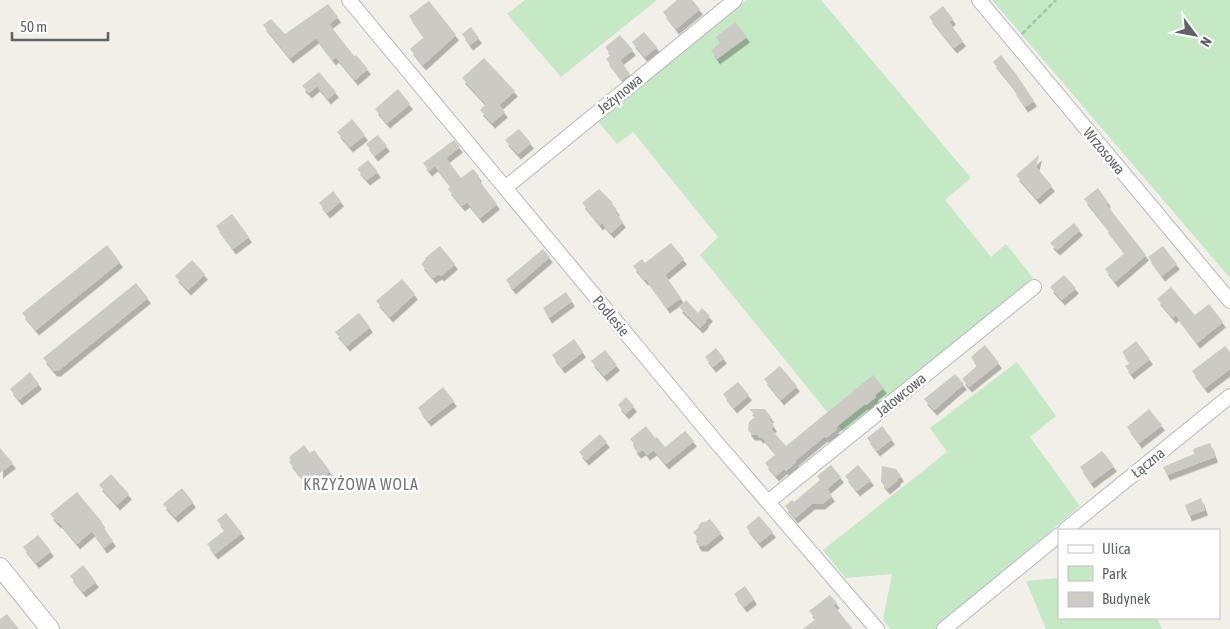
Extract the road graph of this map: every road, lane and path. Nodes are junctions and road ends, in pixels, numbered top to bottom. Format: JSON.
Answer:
{"nodes":[{"id":1,"x":349,"y":0,"type":"edge"},
{"id":2,"x":735,"y":0,"type":"edge"},
{"id":3,"x":979,"y":0,"type":"edge"},
{"id":4,"x":1056,"y":0,"type":"edge"},
{"id":5,"x":1013,"y":42,"type":"junction"},
{"id":6,"x":505,"y":188,"type":"junction"},
{"id":7,"x":1034,"y":287,"type":"dead end"},
{"id":8,"x":1230,"y":301,"type":"edge"},
{"id":9,"x":1230,"y":396,"type":"edge"},
{"id":10,"x":768,"y":502,"type":"junction"},
{"id":11,"x":1066,"y":529,"type":"edge"},
{"id":12,"x":1058,"y":536,"type":"edge"},
{"id":13,"x":0,"y":567,"type":"edge"},
{"id":14,"x":50,"y":629,"type":"edge"},
{"id":15,"x":878,"y":629,"type":"edge"},
{"id":16,"x":944,"y":629,"type":"edge"}],
"edges":[{"from":1,"to":6,"type":"street","name":"Podlesie"},
{"from":2,"to":6,"type":"street","name":"Jeżynowa"},
{"from":3,"to":5,"type":"street","name":"Wrzosowa"},
{"from":4,"to":5,"type":"path"},
{"from":5,"to":8,"type":"street","name":"Wrzosowa"},
{"from":6,"to":10,"type":"street","name":"Podlesie"},
{"from":7,"to":10,"type":"street","name":"Jałowcowa"},
{"from":9,"to":11,"type":"street","name":"Łączna"},
{"from":10,"to":15,"type":"street","name":"Podlesie"},
{"from":12,"to":16,"type":"street"},
{"from":13,"to":14,"type":"street"}]}
